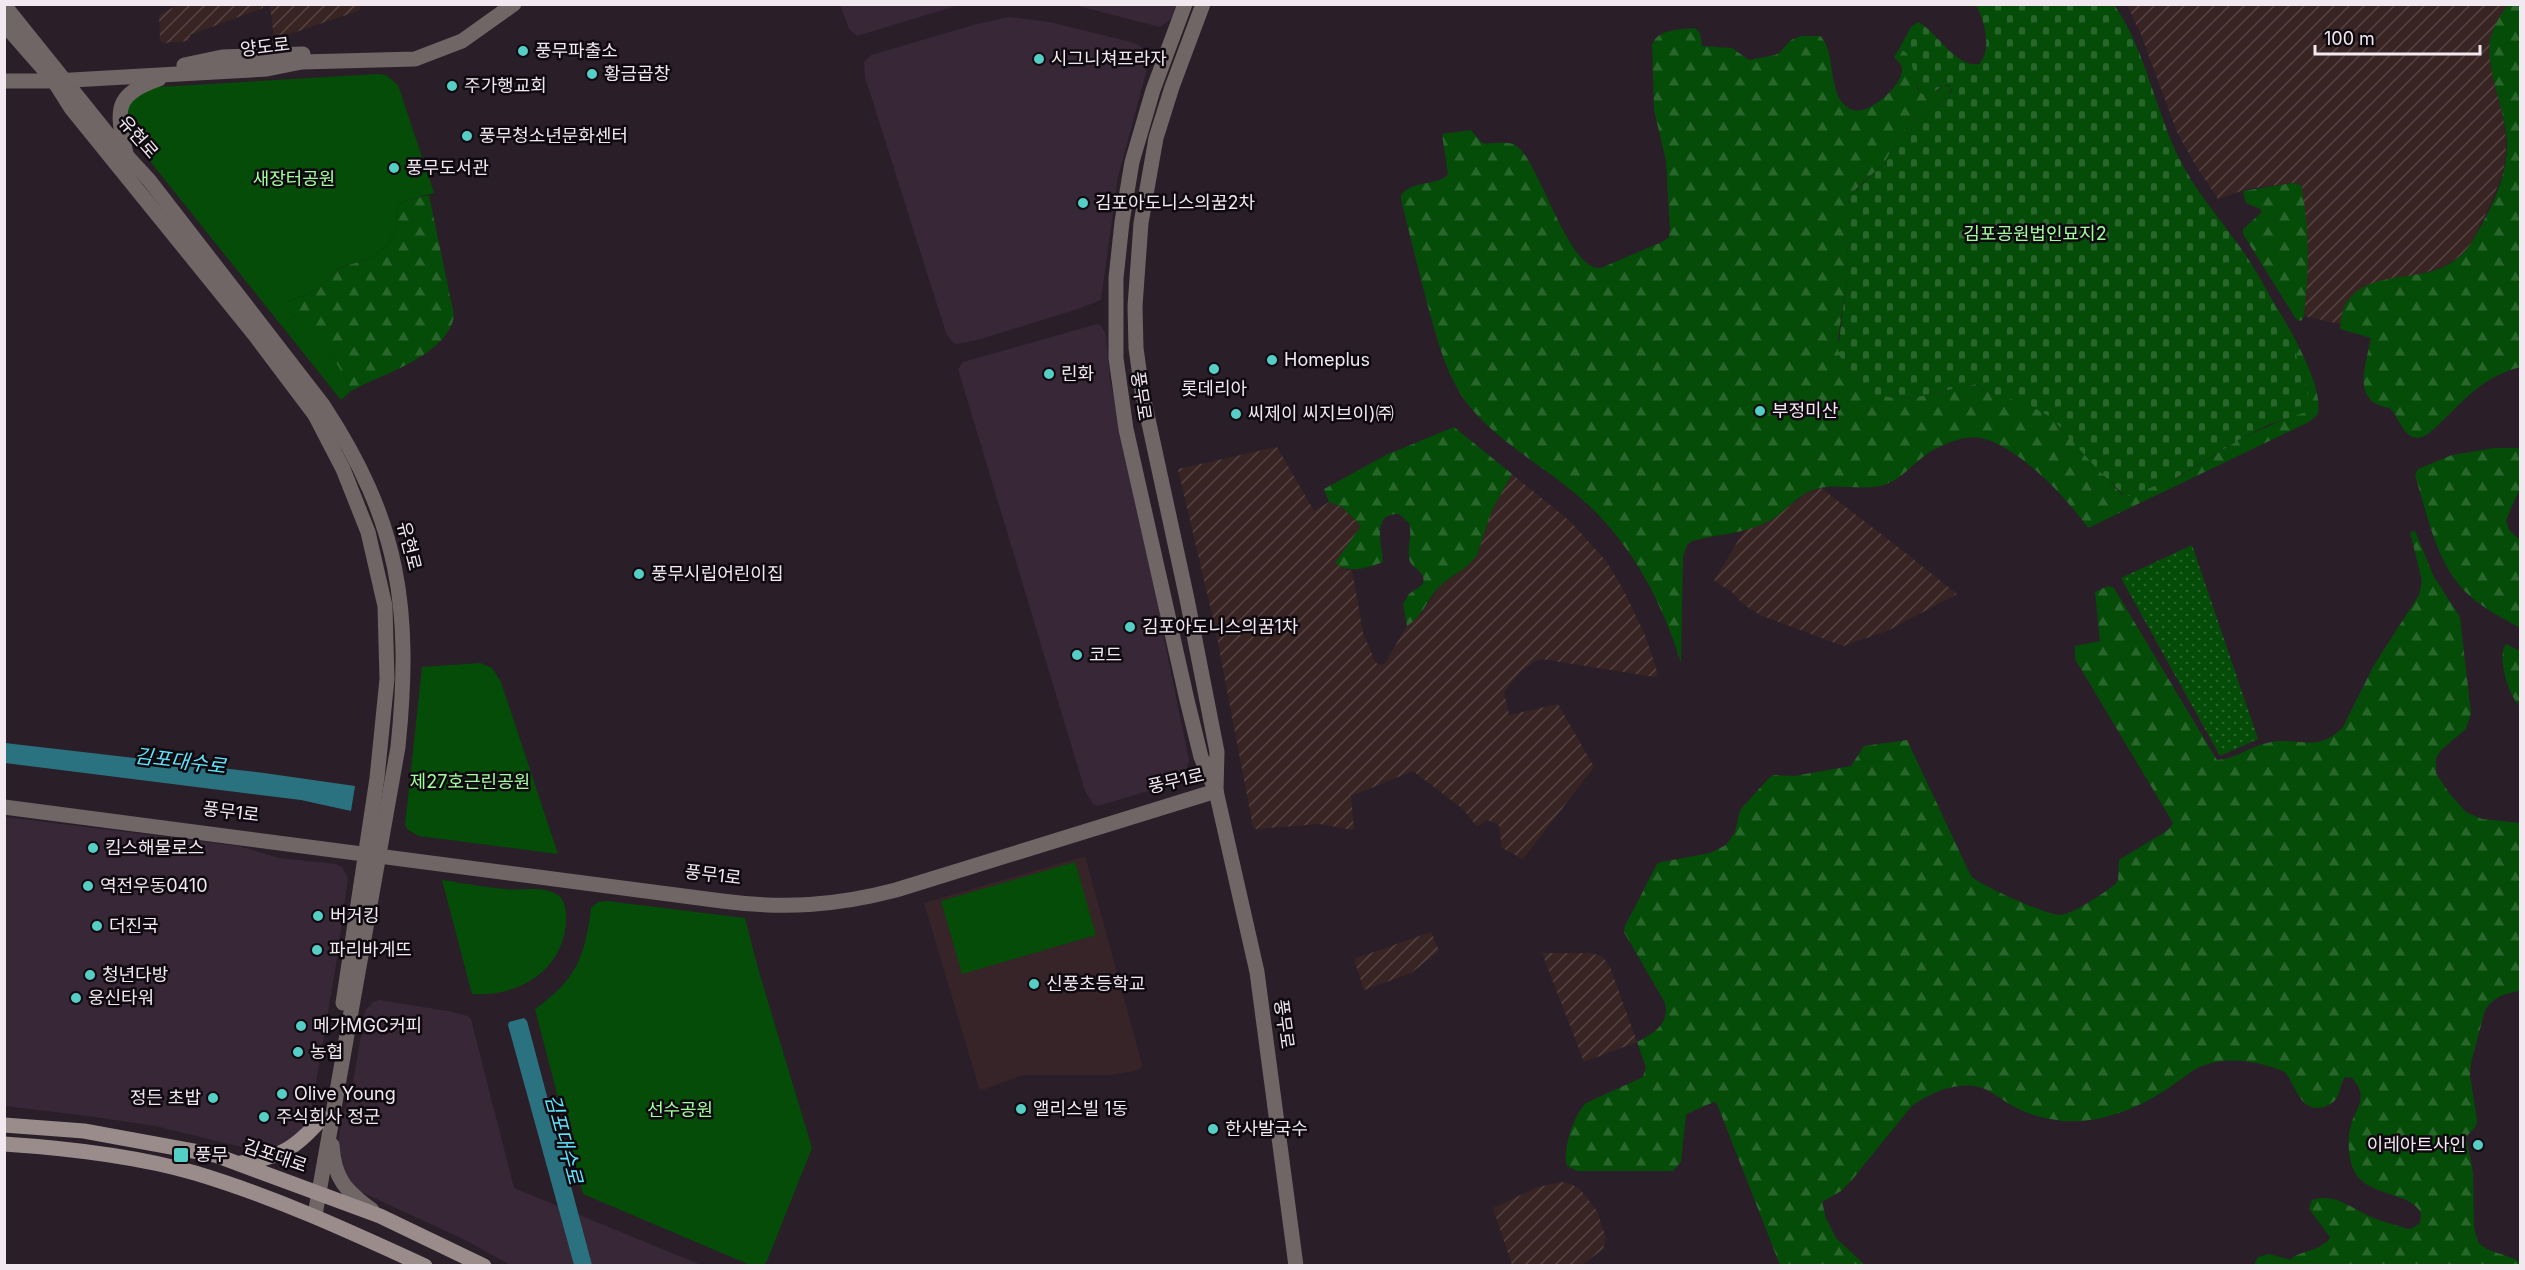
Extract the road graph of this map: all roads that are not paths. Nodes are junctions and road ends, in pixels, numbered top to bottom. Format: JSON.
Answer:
{"nodes":[{"id":1,"x":502,"y":4,"type":"edge"},
{"id":2,"x":514,"y":4,"type":"edge"},
{"id":3,"x":1185,"y":4,"type":"edge"},
{"id":4,"x":1203,"y":4,"type":"edge"},
{"id":5,"x":4,"y":5,"type":"edge"},
{"id":6,"x":4,"y":24,"type":"edge"},
{"id":7,"x":176,"y":73,"type":"junction"},
{"id":8,"x":4,"y":74,"type":"edge"},
{"id":9,"x":57,"y":76,"type":"junction"},
{"id":10,"x":4,"y":81,"type":"edge"},
{"id":11,"x":126,"y":154,"type":"junction"},
{"id":12,"x":1216,"y":791,"type":"junction"},
{"id":13,"x":4,"y":802,"type":"edge"},
{"id":14,"x":4,"y":807,"type":"edge"},
{"id":15,"x":372,"y":852,"type":"junction"},
{"id":16,"x":326,"y":1120,"type":"junction"},
{"id":17,"x":4,"y":1125,"type":"edge"},
{"id":18,"x":4,"y":1144,"type":"edge"},
{"id":19,"x":238,"y":1163,"type":"junction"},
{"id":20,"x":313,"y":1190,"type":"junction"},
{"id":21,"x":310,"y":1213,"type":"junction"},
{"id":22,"x":380,"y":1216,"type":"junction"},
{"id":23,"x":425,"y":1266,"type":"edge"},
{"id":24,"x":484,"y":1266,"type":"edge"},
{"id":25,"x":1296,"y":1266,"type":"edge"}],
"edges":[{"from":1,"to":9,"type":"street","name":"양도로"},
{"from":2,"to":7,"type":"street","name":"양도로"},
{"from":3,"to":12,"type":"street","name":"풍무로"},
{"from":4,"to":12,"type":"street","name":"풍무로"},
{"from":5,"to":9,"type":"street","name":"유현로"},
{"from":6,"to":9,"type":"street","name":"유현로"},
{"from":7,"to":9,"type":"street","name":"양도로"},
{"from":7,"to":11,"type":"street"},
{"from":8,"to":9,"type":"street","name":"양도로"},
{"from":9,"to":10,"type":"street","name":"양도로"},
{"from":9,"to":11,"type":"street","name":"유현로"},
{"from":9,"to":15,"type":"street","name":"유현로"},
{"from":11,"to":15,"type":"street","name":"유현로"},
{"from":12,"to":15,"type":"street","name":"풍무1로"},
{"from":12,"to":25,"type":"street","name":"풍무로"},
{"from":13,"to":15,"type":"street","name":"풍무1로"},
{"from":14,"to":15,"type":"street","name":"풍무1로"},
{"from":15,"to":16,"type":"street","name":"유현로"},
{"from":16,"to":19,"type":"main road"},
{"from":16,"to":20,"type":"street","name":"유현로"},
{"from":16,"to":22,"type":"street"},
{"from":17,"to":19,"type":"main road","name":"김포대로"},
{"from":18,"to":21,"type":"main road"},
{"from":19,"to":20,"type":"main road","name":"김포대로"},
{"from":20,"to":21,"type":"street","name":"유현로"},
{"from":20,"to":22,"type":"main road","name":"김포대로"},
{"from":21,"to":23,"type":"main road"},
{"from":22,"to":24,"type":"main road","name":"김포대로"}]}
